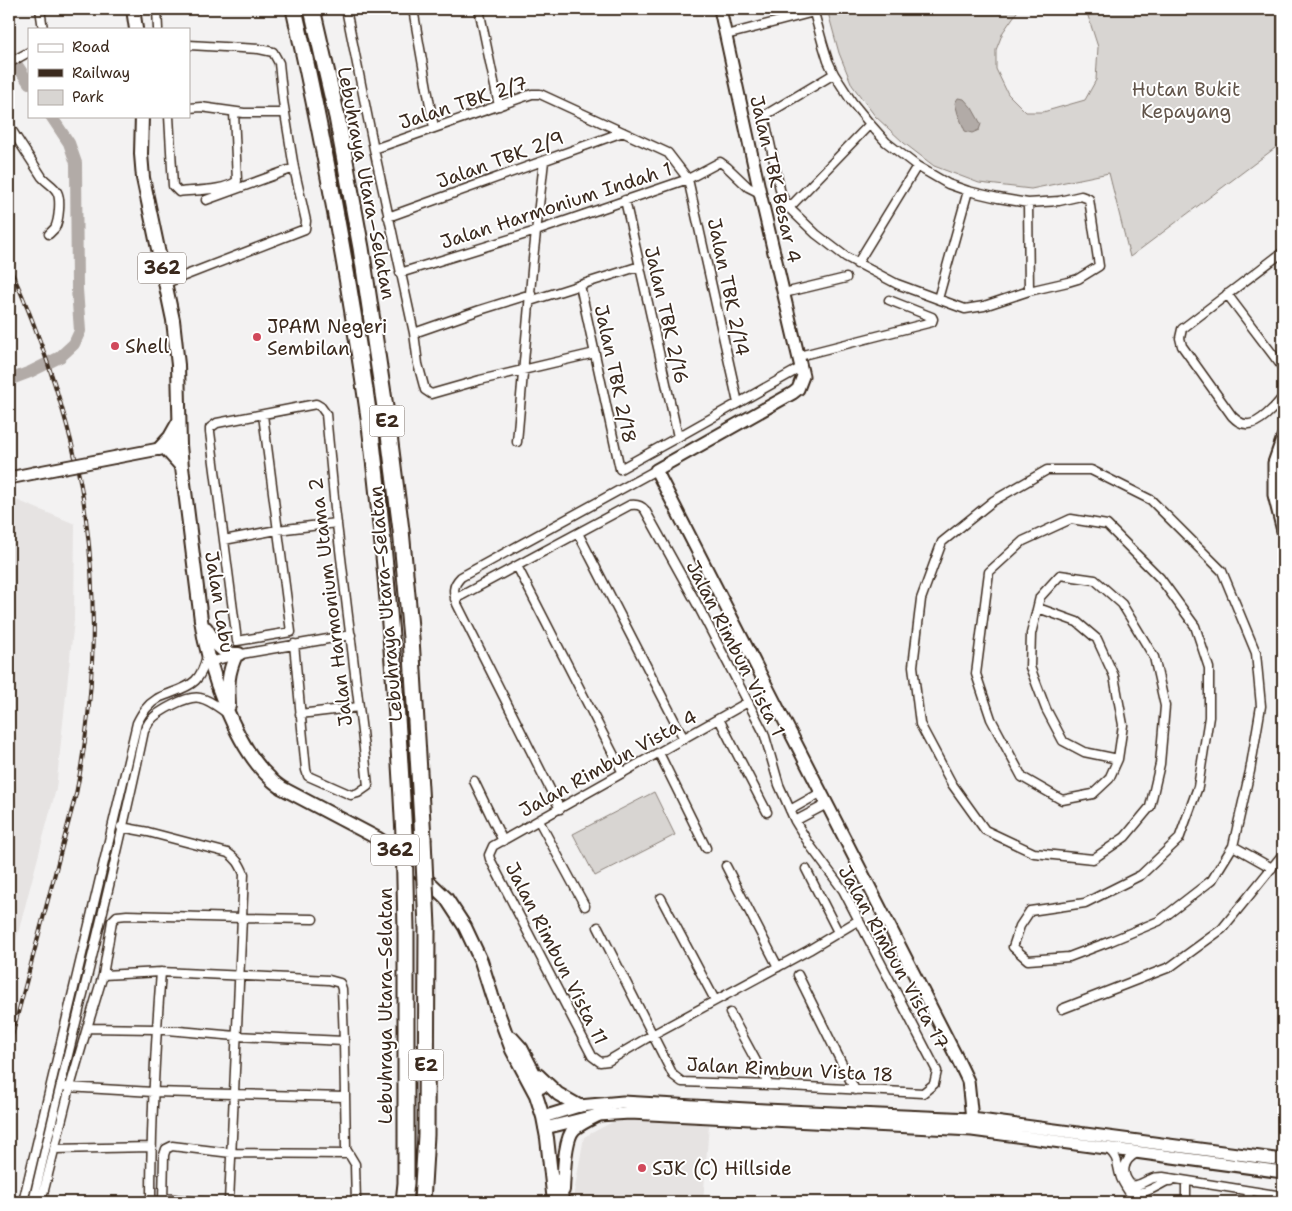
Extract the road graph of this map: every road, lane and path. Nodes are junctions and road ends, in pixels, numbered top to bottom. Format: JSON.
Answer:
{"nodes":[{"id":1,"x":40,"y":9,"type":"edge"},
{"id":2,"x":134,"y":9,"type":"edge"},
{"id":3,"x":156,"y":9,"type":"edge"},
{"id":4,"x":294,"y":9,"type":"edge"},
{"id":5,"x":312,"y":9,"type":"edge"},
{"id":6,"x":346,"y":9,"type":"edge"},
{"id":7,"x":413,"y":9,"type":"edge"},
{"id":8,"x":479,"y":9,"type":"edge"},
{"id":9,"x":720,"y":9,"type":"edge"},
{"id":10,"x":814,"y":11,"type":"edge"},
{"id":11,"x":43,"y":28,"type":"edge"},
{"id":12,"x":136,"y":28,"type":"edge"},
{"id":13,"x":158,"y":28,"type":"edge"},
{"id":14,"x":726,"y":35,"type":"junction"},
{"id":15,"x":190,"y":45,"type":"edge"},
{"id":16,"x":26,"y":53,"type":"edge"},
{"id":17,"x":9,"y":63,"type":"edge"},
{"id":18,"x":834,"y":74,"type":"junction"},
{"id":19,"x":499,"y":106,"type":"junction"},
{"id":20,"x":190,"y":108,"type":"edge"},
{"id":21,"x":234,"y":112,"type":"junction"},
{"id":22,"x":286,"y":113,"type":"junction"},
{"id":23,"x":142,"y":118,"type":"edge"},
{"id":24,"x":169,"y":118,"type":"edge"},
{"id":25,"x":870,"y":124,"type":"junction"},
{"id":26,"x":9,"y":126,"type":"edge"},
{"id":27,"x":434,"y":128,"type":"junction"},
{"id":28,"x":623,"y":132,"type":"junction"},
{"id":29,"x":374,"y":149,"type":"junction"},
{"id":30,"x":544,"y":161,"type":"junction"},
{"id":31,"x":917,"y":166,"type":"junction"},
{"id":32,"x":294,"y":168,"type":"junction"},
{"id":33,"x":688,"y":179,"type":"junction"},
{"id":34,"x":968,"y":191,"type":"junction"},
{"id":35,"x":760,"y":193,"type":"junction"},
{"id":36,"x":206,"y":200,"type":"dead end"},
{"id":37,"x":625,"y":200,"type":"junction"},
{"id":38,"x":1028,"y":203,"type":"junction"},
{"id":39,"x":789,"y":208,"type":"junction"},
{"id":40,"x":388,"y":217,"type":"junction"},
{"id":41,"x":536,"y":231,"type":"junction"},
{"id":42,"x":49,"y":234,"type":"dead end"},
{"id":43,"x":1282,"y":254,"type":"edge"},
{"id":44,"x":857,"y":264,"type":"junction"},
{"id":45,"x":640,"y":266,"type":"junction"},
{"id":46,"x":400,"y":273,"type":"junction"},
{"id":47,"x":846,"y":278,"type":"dead end"},
{"id":48,"x":166,"y":283,"type":"junction"},
{"id":49,"x":580,"y":285,"type":"junction"},
{"id":50,"x":1030,"y":291,"type":"junction"},
{"id":51,"x":784,"y":293,"type":"junction"},
{"id":52,"x":1227,"y":294,"type":"junction"},
{"id":53,"x":530,"y":298,"type":"junction"},
{"id":54,"x":938,"y":299,"type":"junction"},
{"id":55,"x":890,"y":300,"type":"dead end"},
{"id":56,"x":414,"y":333,"type":"junction"},
{"id":57,"x":594,"y":353,"type":"junction"},
{"id":58,"x":800,"y":362,"type":"junction"},
{"id":59,"x":1283,"y":368,"type":"edge"},
{"id":60,"x":524,"y":370,"type":"junction"},
{"id":61,"x":1283,"y":397,"type":"edge"},
{"id":62,"x":738,"y":403,"type":"junction"},
{"id":63,"x":263,"y":415,"type":"junction"},
{"id":64,"x":180,"y":420,"type":"junction"},
{"id":65,"x":678,"y":437,"type":"junction"},
{"id":66,"x":1283,"y":437,"type":"edge"},
{"id":67,"x":517,"y":442,"type":"dead end"},
{"id":68,"x":180,"y":445,"type":"junction"},
{"id":69,"x":162,"y":448,"type":"junction"},
{"id":70,"x":182,"y":467,"type":"junction"},
{"id":71,"x":656,"y":470,"type":"junction"},
{"id":72,"x":9,"y":478,"type":"edge"},
{"id":73,"x":337,"y":522,"type":"junction"},
{"id":74,"x":277,"y":530,"type":"junction"},
{"id":75,"x":1283,"y":530,"type":"edge"},
{"id":76,"x":578,"y":533,"type":"junction"},
{"id":77,"x":224,"y":540,"type":"junction"},
{"id":78,"x":517,"y":566,"type":"junction"},
{"id":79,"x":455,"y":599,"type":"junction"},
{"id":80,"x":1038,"y":608,"type":"junction"},
{"id":81,"x":201,"y":620,"type":"junction"},
{"id":82,"x":351,"y":635,"type":"junction"},
{"id":83,"x":294,"y":644,"type":"junction"},
{"id":84,"x":237,"y":655,"type":"junction"},
{"id":85,"x":209,"y":657,"type":"junction"},
{"id":86,"x":748,"y":702,"type":"junction"},
{"id":87,"x":359,"y":706,"type":"junction"},
{"id":88,"x":300,"y":714,"type":"junction"},
{"id":89,"x":230,"y":716,"type":"junction"},
{"id":90,"x":719,"y":719,"type":"junction"},
{"id":91,"x":684,"y":739,"type":"junction"},
{"id":92,"x":659,"y":753,"type":"junction"},
{"id":93,"x":1118,"y":759,"type":"junction"},
{"id":94,"x":623,"y":773,"type":"junction"},
{"id":95,"x":474,"y":781,"type":"dead end"},
{"id":96,"x":822,"y":792,"type":"junction"},
{"id":97,"x":828,"y":804,"type":"junction"},
{"id":98,"x":560,"y":809,"type":"junction"},
{"id":99,"x":790,"y":810,"type":"junction"},
{"id":100,"x":767,"y":812,"type":"dead end"},
{"id":101,"x":539,"y":820,"type":"junction"},
{"id":102,"x":795,"y":821,"type":"junction"},
{"id":103,"x":111,"y":826,"type":"junction"},
{"id":104,"x":124,"y":828,"type":"junction"},
{"id":105,"x":503,"y":841,"type":"junction"},
{"id":106,"x":1233,"y":846,"type":"junction"},
{"id":107,"x":706,"y":848,"type":"dead end"},
{"id":108,"x":1283,"y":854,"type":"edge"},
{"id":109,"x":489,"y":855,"type":"joint"},
{"id":110,"x":726,"y":866,"type":"dead end"},
{"id":111,"x":1272,"y":868,"type":"junction"},
{"id":112,"x":806,"y":869,"type":"dead end"},
{"id":113,"x":661,"y":898,"type":"dead end"},
{"id":114,"x":585,"y":906,"type":"dead end"},
{"id":115,"x":242,"y":918,"type":"junction"},
{"id":116,"x":313,"y":919,"type":"dead end"},
{"id":117,"x":859,"y":920,"type":"junction"},
{"id":118,"x":598,"y":927,"type":"dead end"},
{"id":119,"x":838,"y":932,"type":"junction"},
{"id":120,"x":778,"y":968,"type":"junction"},
{"id":121,"x":161,"y":972,"type":"junction"},
{"id":122,"x":798,"y":974,"type":"dead end"},
{"id":123,"x":103,"y":975,"type":"junction"},
{"id":124,"x":239,"y":976,"type":"junction"},
{"id":125,"x":716,"y":1000,"type":"junction"},
{"id":126,"x":1062,"y":1009,"type":"dead end"},
{"id":127,"x":730,"y":1013,"type":"dead end"},
{"id":128,"x":87,"y":1028,"type":"junction"},
{"id":129,"x":156,"y":1030,"type":"junction"},
{"id":130,"x":507,"y":1033,"type":"junction"},
{"id":131,"x":652,"y":1035,"type":"junction"},
{"id":132,"x":236,"y":1036,"type":"junction"},
{"id":133,"x":344,"y":1041,"type":"junction"},
{"id":134,"x":533,"y":1070,"type":"junction"},
{"id":135,"x":769,"y":1084,"type":"junction"},
{"id":136,"x":60,"y":1087,"type":"junction"},
{"id":137,"x":70,"y":1087,"type":"junction"},
{"id":138,"x":855,"y":1090,"type":"junction"},
{"id":139,"x":153,"y":1092,"type":"junction"},
{"id":140,"x":923,"y":1093,"type":"joint"},
{"id":141,"x":234,"y":1094,"type":"junction"},
{"id":142,"x":345,"y":1097,"type":"junction"},
{"id":143,"x":578,"y":1106,"type":"junction"},
{"id":144,"x":701,"y":1112,"type":"junction"},
{"id":145,"x":598,"y":1115,"type":"junction"},
{"id":146,"x":548,"y":1121,"type":"junction"},
{"id":147,"x":972,"y":1124,"type":"junction"},
{"id":148,"x":1091,"y":1140,"type":"junction"},
{"id":149,"x":151,"y":1148,"type":"junction"},
{"id":150,"x":1106,"y":1148,"type":"junction"},
{"id":151,"x":54,"y":1149,"type":"junction"},
{"id":152,"x":1139,"y":1152,"type":"junction"},
{"id":153,"x":231,"y":1153,"type":"junction"},
{"id":154,"x":349,"y":1154,"type":"junction"},
{"id":155,"x":1283,"y":1160,"type":"edge"},
{"id":156,"x":1283,"y":1172,"type":"edge"},
{"id":157,"x":1175,"y":1180,"type":"junction"},
{"id":158,"x":1186,"y":1182,"type":"junction"},
{"id":159,"x":1249,"y":1191,"type":"junction"},
{"id":160,"x":1283,"y":1196,"type":"edge"},
{"id":161,"x":163,"y":1200,"type":"edge"},
{"id":162,"x":559,"y":1201,"type":"edge"},
{"id":163,"x":23,"y":1202,"type":"edge"},
{"id":164,"x":33,"y":1202,"type":"edge"},
{"id":165,"x":41,"y":1202,"type":"edge"},
{"id":166,"x":151,"y":1202,"type":"edge"},
{"id":167,"x":203,"y":1202,"type":"edge"},
{"id":168,"x":229,"y":1202,"type":"edge"},
{"id":169,"x":356,"y":1202,"type":"edge"},
{"id":170,"x":404,"y":1202,"type":"edge"},
{"id":171,"x":422,"y":1202,"type":"edge"},
{"id":172,"x":1186,"y":1202,"type":"edge"},
{"id":173,"x":1248,"y":1202,"type":"edge"}],
"edges":[{"from":1,"to":11,"type":"street"},
{"from":2,"to":12,"type":"main road"},
{"from":3,"to":13,"type":"street"},
{"from":4,"to":170,"type":"highway","name":"Lebuhraya Utara–Selatan","number":"E2","bridge":true},
{"from":5,"to":171,"type":"highway","name":"Lebuhraya Utara–Selatan","number":"E2","bridge":true},
{"from":6,"to":29,"type":"street"},
{"from":7,"to":27,"type":"street"},
{"from":8,"to":19,"type":"street"},
{"from":9,"to":14,"type":"street","name":"Jalan TBK Besar 4"},
{"from":10,"to":14,"type":"street"},
{"from":10,"to":18,"type":"street"},
{"from":14,"to":35,"type":"street","name":"Jalan TBK Besar 4"},
{"from":15,"to":22,"type":"street"},
{"from":16,"to":17,"type":"street"},
{"from":18,"to":25,"type":"street"},
{"from":18,"to":39,"type":"street"},
{"from":19,"to":27,"type":"street","name":"Jalan TBK 2/7"},
{"from":19,"to":28,"type":"street","name":"Jalan TBK 2/7"},
{"from":20,"to":21,"type":"street"},
{"from":21,"to":22,"type":"street"},
{"from":21,"to":24,"type":"street"},
{"from":22,"to":32,"type":"street"},
{"from":23,"to":48,"type":"main road","name":"Jalan Labu","number":"362"},
{"from":25,"to":31,"type":"street"},
{"from":25,"to":39,"type":"street"},
{"from":26,"to":42,"type":"street"},
{"from":27,"to":29,"type":"street","name":"Jalan TBK 2/7"},
{"from":28,"to":30,"type":"street","name":"Jalan TBK 2/9"},
{"from":28,"to":33,"type":"street","name":"Jalan TBK 2/7"},
{"from":29,"to":40,"type":"street"},
{"from":30,"to":40,"type":"street","name":"Jalan TBK 2/9"},
{"from":30,"to":41,"type":"street"},
{"from":31,"to":34,"type":"street"},
{"from":31,"to":44,"type":"street"},
{"from":32,"to":36,"type":"street"},
{"from":32,"to":48,"type":"street"},
{"from":33,"to":35,"type":"street","name":"Jalan Harmonium Indah 1"},
{"from":33,"to":37,"type":"street","name":"Jalan Harmonium Indah 1"},
{"from":33,"to":62,"type":"street","name":"Jalan TBK 2/14"},
{"from":34,"to":38,"type":"street"},
{"from":34,"to":54,"type":"street"},
{"from":35,"to":51,"type":"street","name":"Jalan TBK Besar 4"},
{"from":37,"to":41,"type":"street","name":"Jalan Harmonium Indah 1"},
{"from":37,"to":45,"type":"street","name":"Jalan TBK 2/16"},
{"from":38,"to":50,"type":"street"},
{"from":38,"to":50,"type":"street"},
{"from":39,"to":44,"type":"street"},
{"from":40,"to":46,"type":"street"},
{"from":41,"to":46,"type":"street","name":"Jalan Harmonium Indah 1"},
{"from":41,"to":53,"type":"street"},
{"from":43,"to":52,"type":"street"},
{"from":44,"to":54,"type":"street"},
{"from":45,"to":49,"type":"street"},
{"from":45,"to":65,"type":"street","name":"Jalan TBK 2/16"},
{"from":46,"to":56,"type":"street"},
{"from":47,"to":51,"type":"street"},
{"from":48,"to":64,"type":"main road","name":"Jalan Labu","number":"362"},
{"from":49,"to":53,"type":"street"},
{"from":49,"to":57,"type":"street","name":"Jalan TBK 2/18"},
{"from":50,"to":54,"type":"street"},
{"from":51,"to":58,"type":"street","name":"Jalan TBK Besar 4"},
{"from":52,"to":59,"type":"street"},
{"from":52,"to":61,"type":"street"},
{"from":53,"to":56,"type":"street"},
{"from":53,"to":60,"type":"street"},
{"from":55,"to":58,"type":"street"},
{"from":56,"to":60,"type":"street"},
{"from":57,"to":60,"type":"street"},
{"from":57,"to":65,"type":"street","name":"Jalan TBK 2/18"},
{"from":58,"to":62,"type":"street"},
{"from":58,"to":71,"type":"street"},
{"from":60,"to":67,"type":"street"},
{"from":62,"to":65,"type":"street"},
{"from":63,"to":73,"type":"street","name":"Jalan Harmonium Utama 2"},
{"from":63,"to":74,"type":"street"},
{"from":63,"to":77,"type":"street"},
{"from":64,"to":68,"type":"main road","name":"Jalan Labu","number":"362"},
{"from":64,"to":69,"type":"main road"},
{"from":66,"to":75,"type":"street"},
{"from":68,"to":69,"type":"street"},
{"from":68,"to":70,"type":"main road","name":"Jalan Labu","number":"362"},
{"from":69,"to":70,"type":"main road"},
{"from":69,"to":72,"type":"street","bridge":true},
{"from":70,"to":81,"type":"main road","name":"Jalan Labu","number":"362"},
{"from":71,"to":79,"type":"street"},
{"from":71,"to":96,"type":"street"},
{"from":73,"to":74,"type":"street"},
{"from":73,"to":82,"type":"street","name":"Jalan Harmonium Utama 2"},
{"from":74,"to":77,"type":"street"},
{"from":74,"to":77,"type":"street"},
{"from":76,"to":78,"type":"street"},
{"from":76,"to":86,"type":"street","name":"Jalan Rimbun Vista 1"},
{"from":76,"to":91,"type":"street"},
{"from":78,"to":79,"type":"street"},
{"from":78,"to":94,"type":"street"},
{"from":79,"to":98,"type":"street"},
{"from":80,"to":93,"type":"street"},
{"from":80,"to":93,"type":"street"},
{"from":80,"to":106,"type":"street"},
{"from":81,"to":84,"type":"main road"},
{"from":81,"to":85,"type":"main road","name":"Jalan Labu","number":"362"},
{"from":82,"to":83,"type":"street"},
{"from":82,"to":87,"type":"street","name":"Jalan Harmonium Utama 2"},
{"from":83,"to":84,"type":"street"},
{"from":83,"to":88,"type":"street"},
{"from":84,"to":85,"type":"street"},
{"from":84,"to":89,"type":"main road"},
{"from":85,"to":89,"type":"main road","name":"Jalan Labu","number":"362"},
{"from":85,"to":103,"type":"street"},
{"from":86,"to":90,"type":"street","name":"Jalan Rimbun Vista 4"},
{"from":86,"to":99,"type":"street","name":"Jalan Rimbun Vista 1"},
{"from":87,"to":88,"type":"street"},
{"from":87,"to":88,"type":"street","name":"Jalan Harmonium Utama 2"},
{"from":89,"to":104,"type":"street"},
{"from":89,"to":130,"type":"main road","name":"Jalan Labu","number":"362"},
{"from":90,"to":91,"type":"street","name":"Jalan Rimbun Vista 4"},
{"from":90,"to":100,"type":"street"},
{"from":91,"to":92,"type":"street","name":"Jalan Rimbun Vista 4"},
{"from":92,"to":94,"type":"street","name":"Jalan Rimbun Vista 4"},
{"from":92,"to":107,"type":"street"},
{"from":93,"to":106,"type":"street"},
{"from":94,"to":98,"type":"street","name":"Jalan Rimbun Vista 4"},
{"from":95,"to":105,"type":"street"},
{"from":96,"to":97,"type":"street"},
{"from":96,"to":99,"type":"street"},
{"from":97,"to":102,"type":"street"},
{"from":97,"to":147,"type":"street"},
{"from":98,"to":101,"type":"street","name":"Jalan Rimbun Vista 4"},
{"from":99,"to":102,"type":"street","name":"Jalan Rimbun Vista 17"},
{"from":101,"to":105,"type":"street","name":"Jalan Rimbun Vista 4"},
{"from":101,"to":114,"type":"street"},
{"from":102,"to":117,"type":"street","name":"Jalan Rimbun Vista 17"},
{"from":103,"to":104,"type":"street"},
{"from":103,"to":163,"type":"street"},
{"from":104,"to":115,"type":"street"},
{"from":104,"to":136,"type":"street"},
{"from":105,"to":109,"type":"street","name":"Jalan Rimbun Vista 4"},
{"from":106,"to":111,"type":"street"},
{"from":108,"to":111,"type":"street"},
{"from":109,"to":131,"type":"street","name":"Jalan Rimbun Vista 11"},
{"from":110,"to":120,"type":"street"},
{"from":111,"to":126,"type":"street"},
{"from":112,"to":119,"type":"street"},
{"from":113,"to":125,"type":"street"},
{"from":115,"to":116,"type":"street"},
{"from":115,"to":123,"type":"street"},
{"from":115,"to":124,"type":"street"},
{"from":117,"to":119,"type":"street"},
{"from":117,"to":140,"type":"street","name":"Jalan Rimbun Vista 17"},
{"from":118,"to":131,"type":"street","name":"Jalan Rimbun Vista 18"},
{"from":119,"to":120,"type":"street"},
{"from":120,"to":125,"type":"street"},
{"from":121,"to":123,"type":"street"},
{"from":121,"to":124,"type":"street"},
{"from":121,"to":129,"type":"street"},
{"from":122,"to":138,"type":"street"},
{"from":123,"to":128,"type":"street"},
{"from":124,"to":132,"type":"street"},
{"from":124,"to":133,"type":"street"},
{"from":125,"to":131,"type":"street"},
{"from":127,"to":135,"type":"street"},
{"from":128,"to":129,"type":"street"},
{"from":128,"to":137,"type":"street"},
{"from":129,"to":132,"type":"street"},
{"from":129,"to":139,"type":"street"},
{"from":130,"to":134,"type":"main road","name":"Jalan Labu","number":"362"},
{"from":130,"to":146,"type":"main road","name":"Jalan Labu","number":"362"},
{"from":131,"to":135,"type":"street","name":"Jalan Rimbun Vista 18"},
{"from":132,"to":133,"type":"street"},
{"from":132,"to":141,"type":"street"},
{"from":133,"to":142,"type":"street"},
{"from":134,"to":143,"type":"main road"},
{"from":134,"to":146,"type":"main road","name":"Jalan Labu","number":"362"},
{"from":135,"to":138,"type":"street","name":"Jalan Rimbun Vista 18"},
{"from":136,"to":137,"type":"street"},
{"from":136,"to":164,"type":"street"},
{"from":137,"to":139,"type":"street"},
{"from":137,"to":151,"type":"street"},
{"from":138,"to":140,"type":"street","name":"Jalan Rimbun Vista 18"},
{"from":139,"to":141,"type":"street"},
{"from":139,"to":149,"type":"street"},
{"from":141,"to":142,"type":"street"},
{"from":141,"to":153,"type":"street"},
{"from":142,"to":154,"type":"street"},
{"from":143,"to":144,"type":"street"},
{"from":143,"to":146,"type":"street"},
{"from":144,"to":145,"type":"street"},
{"from":144,"to":147,"type":"street"},
{"from":145,"to":146,"type":"street"},
{"from":145,"to":162,"type":"main road"},
{"from":146,"to":162,"type":"main road","name":"Jalan Labu","number":"362"},
{"from":147,"to":148,"type":"street"},
{"from":148,"to":150,"type":"street"},
{"from":148,"to":155,"type":"street"},
{"from":149,"to":151,"type":"street"},
{"from":149,"to":166,"type":"street"},
{"from":150,"to":152,"type":"street"},
{"from":150,"to":157,"type":"street"},
{"from":151,"to":165,"type":"street"},
{"from":152,"to":156,"type":"street"},
{"from":152,"to":157,"type":"street"},
{"from":153,"to":154,"type":"street"},
{"from":153,"to":161,"type":"street"},
{"from":153,"to":168,"type":"street"},
{"from":154,"to":169,"type":"street"},
{"from":157,"to":158,"type":"street"},
{"from":158,"to":159,"type":"street"},
{"from":158,"to":172,"type":"street"},
{"from":159,"to":160,"type":"street"},
{"from":159,"to":173,"type":"street"},
{"from":161,"to":167,"type":"street"}]}
